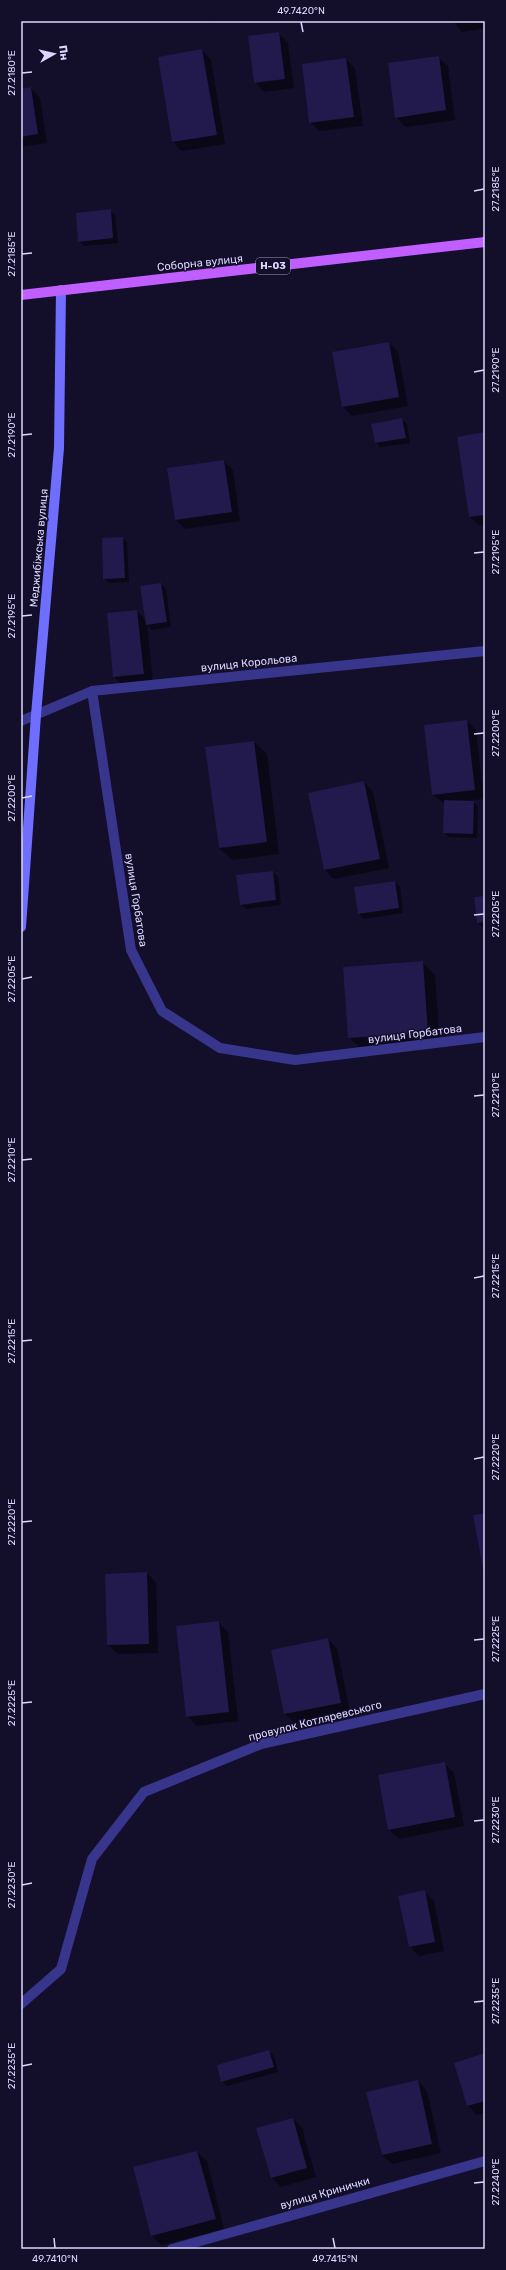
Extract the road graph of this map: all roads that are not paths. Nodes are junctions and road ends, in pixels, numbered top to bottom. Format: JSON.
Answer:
{"nodes":[{"id":1,"x":485,"y":242,"type":"edge"},
{"id":2,"x":61,"y":290,"type":"junction"},
{"id":3,"x":21,"y":295,"type":"edge"},
{"id":4,"x":485,"y":652,"type":"edge"},
{"id":5,"x":92,"y":691,"type":"junction"},
{"id":6,"x":36,"y":714,"type":"junction"},
{"id":7,"x":21,"y":721,"type":"edge"},
{"id":8,"x":21,"y":927,"type":"edge"},
{"id":9,"x":485,"y":1037,"type":"edge"},
{"id":10,"x":485,"y":1694,"type":"edge"},
{"id":11,"x":21,"y":2004,"type":"edge"},
{"id":12,"x":485,"y":2161,"type":"edge"},
{"id":13,"x":172,"y":2249,"type":"edge"}],
"edges":[{"from":1,"to":2,"type":"main road","name":"Соборна вулиця","number":"Н-03"},
{"from":2,"to":3,"type":"main road","number":"Н-03"},
{"from":2,"to":6,"type":"main road","name":"Меджибіжська вулиця"},
{"from":4,"to":5,"type":"street","name":"вулиця Корольова"},
{"from":5,"to":6,"type":"street","name":"вулиця Корольова"},
{"from":5,"to":9,"type":"street","name":"вулиця Горбатова"},
{"from":6,"to":7,"type":"street","name":"вулиця Корольова"},
{"from":6,"to":8,"type":"main road","name":"Меджибіжська вулиця"},
{"from":10,"to":11,"type":"street","name":"провулок Котляревського"},
{"from":12,"to":13,"type":"street","name":"вулиця Кринички"}]}
